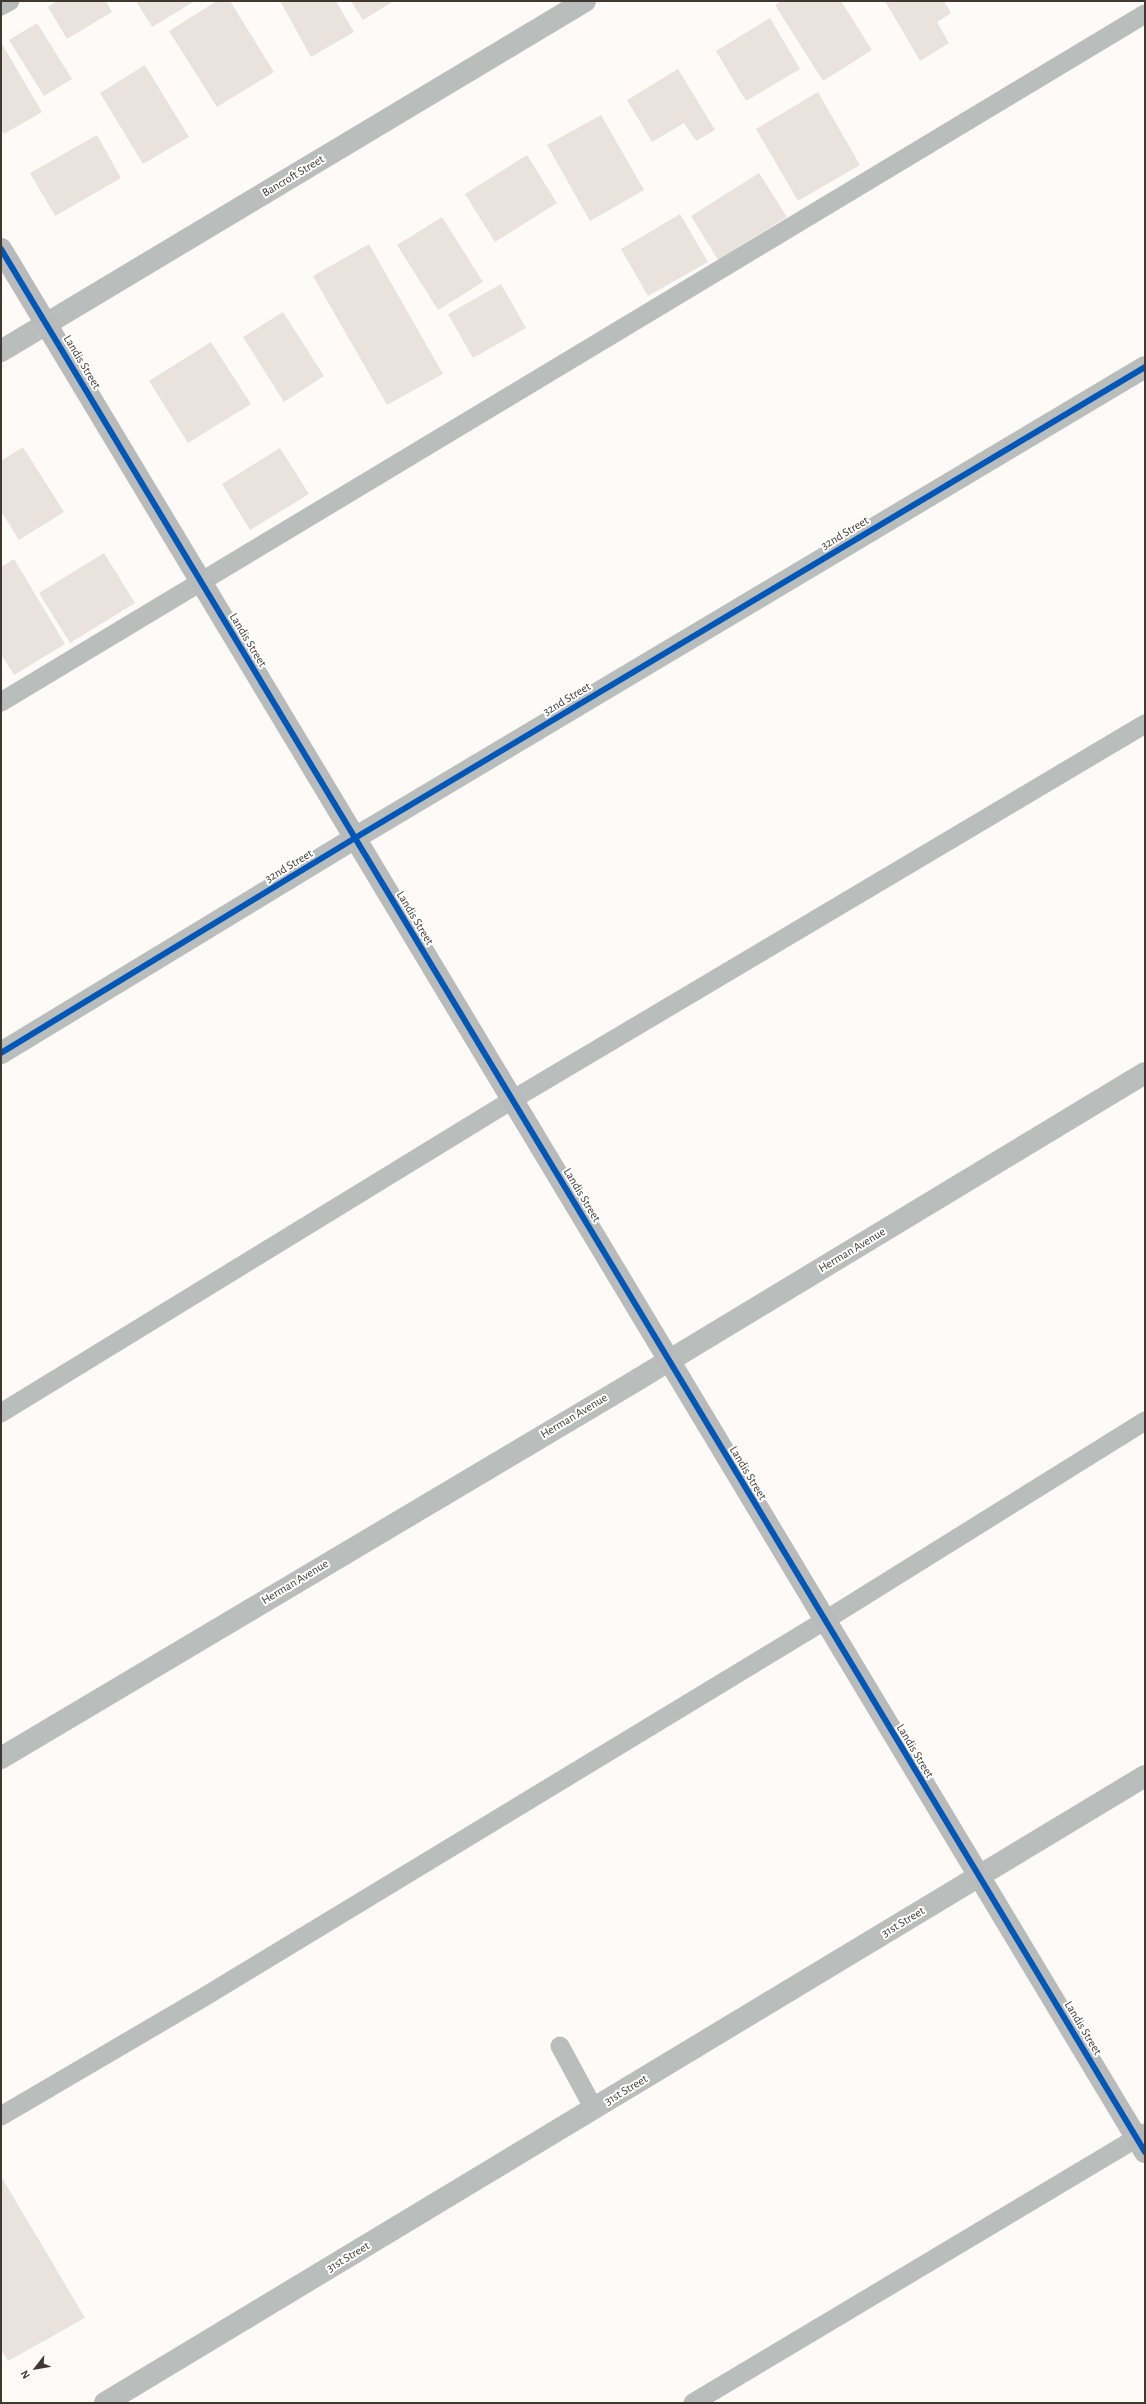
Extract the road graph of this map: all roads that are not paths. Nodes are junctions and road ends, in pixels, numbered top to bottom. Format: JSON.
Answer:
{"nodes":[{"id":1,"x":10,"y":1,"type":"edge"},
{"id":2,"x":585,"y":1,"type":"edge"},
{"id":3,"x":1,"y":6,"type":"edge"},
{"id":4,"x":1145,"y":14,"type":"edge"},
{"id":5,"x":1,"y":249,"type":"edge"},
{"id":6,"x":46,"y":324,"type":"junction"},
{"id":7,"x":1,"y":351,"type":"edge"},
{"id":8,"x":1145,"y":367,"type":"edge"},
{"id":9,"x":201,"y":582,"type":"junction"},
{"id":10,"x":1,"y":702,"type":"edge"},
{"id":11,"x":1145,"y":724,"type":"edge"},
{"id":12,"x":355,"y":838,"type":"junction"},
{"id":13,"x":1,"y":1053,"type":"edge"},
{"id":14,"x":1145,"y":1073,"type":"edge"},
{"id":15,"x":512,"y":1100,"type":"junction"},
{"id":16,"x":668,"y":1361,"type":"junction"},
{"id":17,"x":1,"y":1413,"type":"edge"},
{"id":18,"x":1145,"y":1421,"type":"edge"},
{"id":19,"x":824,"y":1621,"type":"junction"},
{"id":20,"x":1,"y":1758,"type":"edge"},
{"id":21,"x":1145,"y":1776,"type":"edge"},
{"id":22,"x":978,"y":1877,"type":"junction"},
{"id":23,"x":560,"y":2046,"type":"dead end"},
{"id":24,"x":594,"y":2109,"type":"junction"},
{"id":25,"x":1,"y":2116,"type":"edge"},
{"id":26,"x":1142,"y":2141,"type":"edge"},
{"id":27,"x":105,"y":2403,"type":"edge"},
{"id":28,"x":693,"y":2403,"type":"edge"}],
"edges":[{"from":1,"to":3,"type":"lane"},
{"from":2,"to":6,"type":"street","name":"Bancroft Street"},
{"from":4,"to":9,"type":"lane"},
{"from":5,"to":6,"type":"main road","name":"Landis Street"},
{"from":6,"to":7,"type":"street","name":"Bancroft Street"},
{"from":6,"to":9,"type":"main road","name":"Landis Street"},
{"from":8,"to":12,"type":"street","name":"32nd Street"},
{"from":9,"to":10,"type":"lane"},
{"from":9,"to":12,"type":"main road","name":"Landis Street"},
{"from":11,"to":15,"type":"lane"},
{"from":12,"to":13,"type":"street","name":"32nd Street"},
{"from":12,"to":15,"type":"main road","name":"Landis Street"},
{"from":14,"to":16,"type":"street","name":"Herman Avenue"},
{"from":15,"to":16,"type":"main road","name":"Landis Street"},
{"from":15,"to":17,"type":"lane"},
{"from":16,"to":19,"type":"main road","name":"Landis Street"},
{"from":16,"to":20,"type":"street","name":"Herman Avenue"},
{"from":18,"to":19,"type":"lane"},
{"from":19,"to":22,"type":"main road","name":"Landis Street"},
{"from":19,"to":25,"type":"lane"},
{"from":21,"to":22,"type":"street","name":"31st Street"},
{"from":22,"to":24,"type":"street","name":"31st Street"},
{"from":22,"to":26,"type":"main road","name":"Landis Street"},
{"from":23,"to":24,"type":"lane"},
{"from":24,"to":27,"type":"street","name":"31st Street"},
{"from":26,"to":28,"type":"lane"}]}
